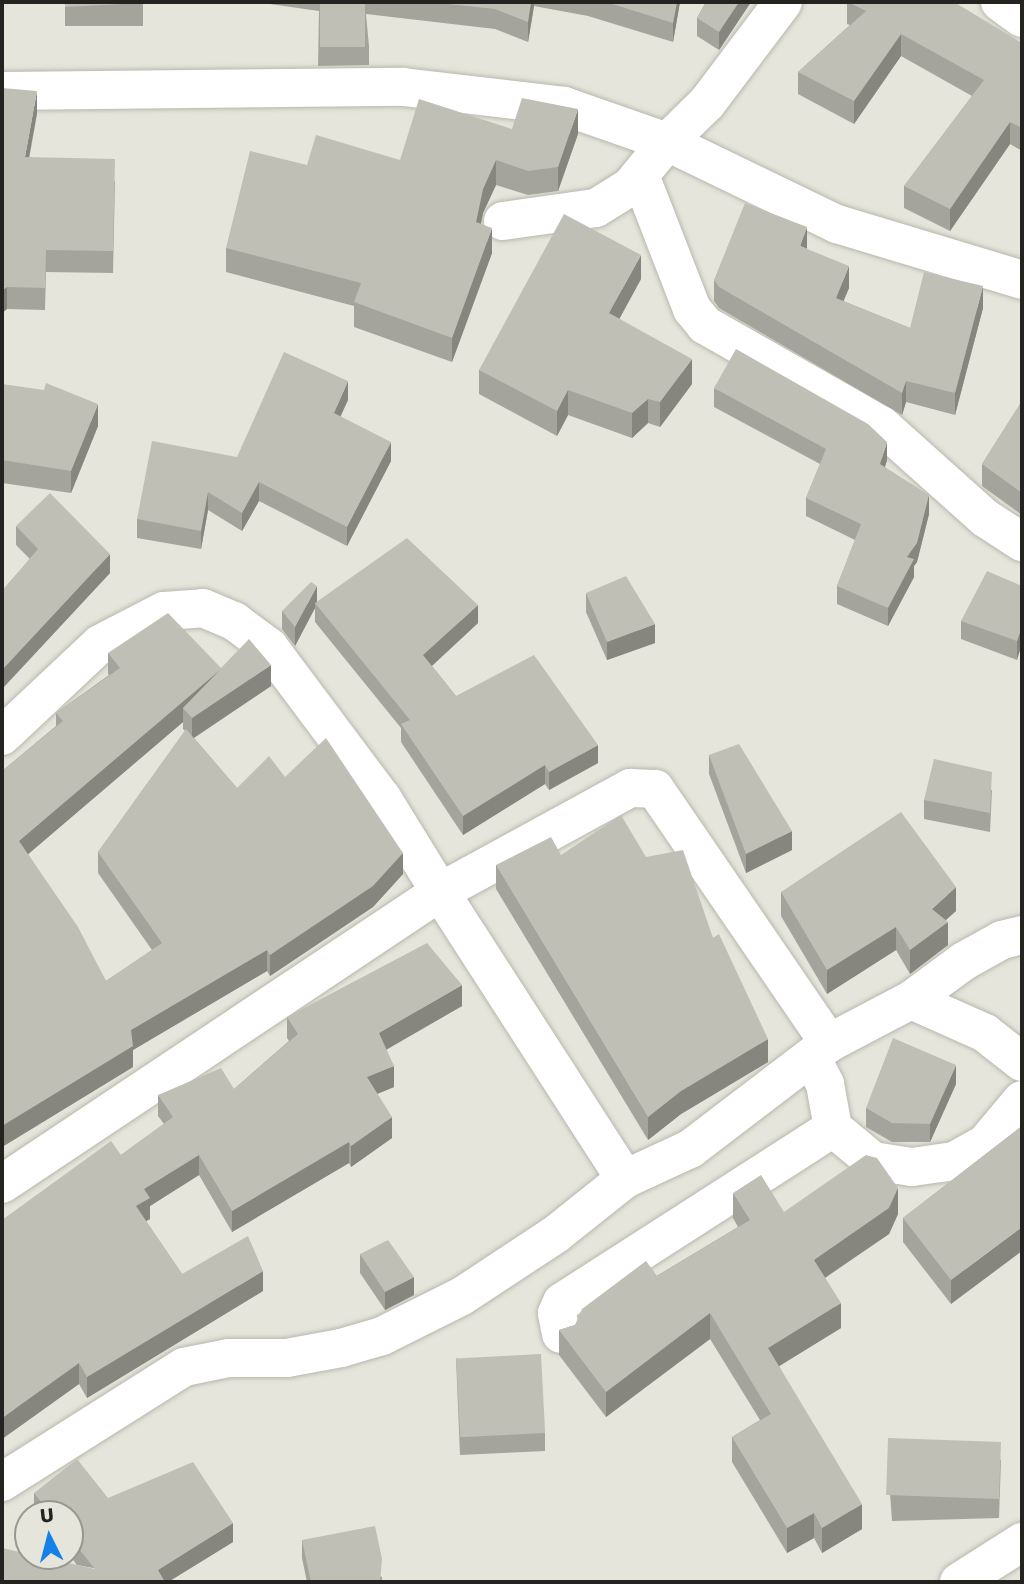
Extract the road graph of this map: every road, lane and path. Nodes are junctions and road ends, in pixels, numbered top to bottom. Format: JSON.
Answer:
{"nodes":[{"id":1,"x":783,"y":2,"type":"edge"},
{"id":2,"x":1000,"y":2,"type":"edge"},
{"id":3,"x":1022,"y":18,"type":"edge"},
{"id":4,"x":2,"y":90,"type":"edge"},
{"id":5,"x":667,"y":142,"type":"junction"},
{"id":6,"x":640,"y":175,"type":"junction"},
{"id":7,"x":503,"y":221,"type":"dead end"},
{"id":8,"x":1022,"y":280,"type":"edge"},
{"id":9,"x":1022,"y":542,"type":"edge"},
{"id":10,"x":2,"y":736,"type":"edge"},
{"id":11,"x":440,"y":892,"type":"junction"},
{"id":12,"x":1022,"y":935,"type":"edge"},
{"id":13,"x":911,"y":1000,"type":"junction"},
{"id":14,"x":820,"y":1050,"type":"junction"},
{"id":15,"x":1022,"y":1062,"type":"edge"},
{"id":16,"x":1022,"y":1100,"type":"edge"},
{"id":17,"x":833,"y":1128,"type":"junction"},
{"id":18,"x":625,"y":1179,"type":"junction"},
{"id":19,"x":2,"y":1184,"type":"edge"},
{"id":20,"x":561,"y":1334,"type":"edge"},
{"id":21,"x":2,"y":1482,"type":"edge"},
{"id":22,"x":1022,"y":1542,"type":"edge"},
{"id":23,"x":959,"y":1582,"type":"edge"}],
"edges":[{"from":1,"to":5,"type":"street"},
{"from":2,"to":3,"type":"street"},
{"from":4,"to":5,"type":"street"},
{"from":5,"to":6,"type":"street"},
{"from":5,"to":8,"type":"street"},
{"from":6,"to":7,"type":"street"},
{"from":6,"to":9,"type":"street"},
{"from":10,"to":11,"type":"street"},
{"from":11,"to":14,"type":"street"},
{"from":11,"to":18,"type":"street"},
{"from":11,"to":19,"type":"street"},
{"from":12,"to":13,"type":"street"},
{"from":13,"to":14,"type":"street"},
{"from":13,"to":15,"type":"street"},
{"from":14,"to":17,"type":"street"},
{"from":14,"to":18,"type":"street"},
{"from":16,"to":17,"type":"street"},
{"from":17,"to":20,"type":"street"},
{"from":18,"to":21,"type":"street"},
{"from":22,"to":23,"type":"street"}]}
